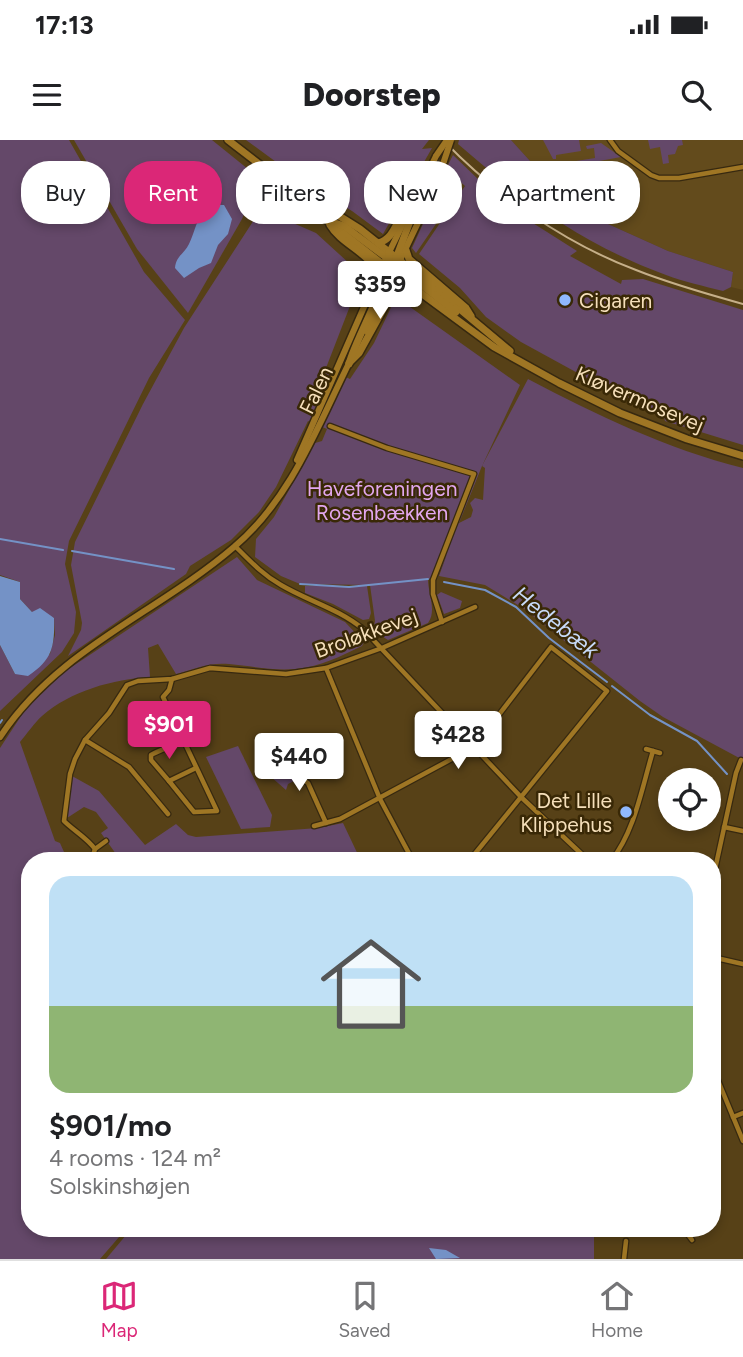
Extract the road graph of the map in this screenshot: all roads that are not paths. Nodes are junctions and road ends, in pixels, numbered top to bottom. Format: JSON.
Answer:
{"nodes":[{"id":1,"x":228,"y":140,"type":"edge"},
{"id":2,"x":449,"y":140,"type":"edge"},
{"id":3,"x":610,"y":140,"type":"edge"},
{"id":4,"x":256,"y":161,"type":"edge"},
{"id":5,"x":434,"y":161,"type":"edge"},
{"id":6,"x":743,"y":167,"type":"edge"},
{"id":7,"x":350,"y":222,"type":"edge"},
{"id":8,"x":329,"y":224,"type":"edge"},
{"id":9,"x":332,"y":224,"type":"edge"},
{"id":10,"x":397,"y":224,"type":"edge"},
{"id":11,"x":409,"y":224,"type":"edge"},
{"id":12,"x":378,"y":243,"type":"junction"},
{"id":13,"x":406,"y":250,"type":"junction"},
{"id":14,"x":392,"y":263,"type":"junction"},
{"id":15,"x":378,"y":275,"type":"junction"},
{"id":16,"x":404,"y":281,"type":"junction"},
{"id":17,"x":477,"y":325,"type":"junction"},
{"id":18,"x":349,"y":364,"type":"junction"},
{"id":19,"x":527,"y":365,"type":"junction"},
{"id":20,"x":330,"y":426,"type":"dead end"},
{"id":21,"x":743,"y":456,"type":"edge"},
{"id":22,"x":276,"y":500,"type":"junction"},
{"id":23,"x":235,"y":546,"type":"junction"},
{"id":24,"x":475,"y":607,"type":"dead end"},
{"id":25,"x":442,"y":622,"type":"junction"},
{"id":26,"x":382,"y":648,"type":"junction"},
{"id":27,"x":326,"y":668,"type":"junction"},
{"id":28,"x":172,"y":679,"type":"junction"},
{"id":29,"x":0,"y":737,"type":"edge"},
{"id":30,"x":182,"y":739,"type":"junction"},
{"id":31,"x":85,"y":740,"type":"junction"},
{"id":32,"x":474,"y":747,"type":"junction"},
{"id":33,"x":646,"y":749,"type":"dead end"},
{"id":34,"x":653,"y":751,"type":"junction"},
{"id":35,"x":660,"y":753,"type":"dead end"},
{"id":36,"x":289,"y":757,"type":"dead end"},
{"id":37,"x":741,"y":760,"type":"dead end"},
{"id":38,"x":196,"y":768,"type":"junction"},
{"id":39,"x":169,"y":781,"type":"junction"},
{"id":40,"x":521,"y":797,"type":"junction"},
{"id":41,"x":380,"y":799,"type":"junction"},
{"id":42,"x":168,"y":814,"type":"dead end"},
{"id":43,"x":326,"y":823,"type":"junction"},
{"id":44,"x":314,"y":826,"type":"dead end"},
{"id":45,"x":724,"y":827,"type":"junction"},
{"id":46,"x":743,"y":831,"type":"edge"},
{"id":47,"x":106,"y":841,"type":"dead end"},
{"id":48,"x":94,"y":849,"type":"junction"},
{"id":49,"x":93,"y":852,"type":"edge"},
{"id":50,"x":408,"y":852,"type":"edge"},
{"id":51,"x":478,"y":852,"type":"edge"},
{"id":52,"x":579,"y":852,"type":"edge"},
{"id":53,"x":617,"y":852,"type":"edge"},
{"id":54,"x":719,"y":852,"type":"edge"},
{"id":55,"x":721,"y":959,"type":"edge"},
{"id":56,"x":743,"y":964,"type":"edge"},
{"id":57,"x":721,"y":1091,"type":"edge"},
{"id":58,"x":743,"y":1113,"type":"edge"},
{"id":59,"x":733,"y":1117,"type":"junction"},
{"id":60,"x":743,"y":1141,"type":"edge"},
{"id":61,"x":690,"y":1237,"type":"edge"},
{"id":62,"x":692,"y":1240,"type":"dead end"},
{"id":63,"x":626,"y":1241,"type":"dead end"},
{"id":64,"x":624,"y":1259,"type":"edge"}],
"edges":[{"from":1,"to":4,"type":"main road","name":"Kløvermosevej"},
{"from":2,"to":5,"type":"street","name":"Falen","bridge":true},
{"from":2,"to":13,"type":"street","name":"Falen","bridge":true},
{"from":3,"to":6,"type":"street"},
{"from":7,"to":12,"type":"main road","name":"Kløvermosevej"},
{"from":8,"to":15,"type":"main road"},
{"from":9,"to":14,"type":"main road","name":"Kløvermosevej"},
{"from":10,"to":12,"type":"main road"},
{"from":11,"to":14,"type":"main road"},
{"from":12,"to":14,"type":"main road","name":"Kløvermosevej"},
{"from":13,"to":14,"type":"street","name":"Falen"},
{"from":13,"to":17,"type":"main road"},
{"from":14,"to":15,"type":"street","name":"Falen"},
{"from":14,"to":16,"type":"main road","name":"Kløvermosevej"},
{"from":14,"to":17,"type":"main road","name":"Kløvermosevej"},
{"from":14,"to":18,"type":"main road"},
{"from":15,"to":22,"type":"street","name":"Falen"},
{"from":16,"to":18,"type":"main road"},
{"from":16,"to":19,"type":"main road","name":"Kløvermosevej"},
{"from":17,"to":19,"type":"main road","name":"Kløvermosevej"},
{"from":18,"to":22,"type":"street","name":"Falen"},
{"from":19,"to":21,"type":"main road","name":"Kløvermosevej"},
{"from":20,"to":25,"type":"street"},
{"from":22,"to":23,"type":"street","name":"Falen"},
{"from":23,"to":26,"type":"street"},
{"from":23,"to":29,"type":"street","name":"Falen"},
{"from":24,"to":25,"type":"street","name":"Broløkkevej"},
{"from":25,"to":26,"type":"street","name":"Broløkkevej"},
{"from":26,"to":27,"type":"street","name":"Broløkkevej"},
{"from":26,"to":32,"type":"street"},
{"from":27,"to":28,"type":"street","name":"Broløkkevej"},
{"from":27,"to":41,"type":"street"},
{"from":28,"to":30,"type":"street"},
{"from":28,"to":31,"type":"street","name":"Broløkkevej"},
{"from":30,"to":38,"type":"street"},
{"from":30,"to":39,"type":"street"},
{"from":31,"to":42,"type":"street"},
{"from":31,"to":48,"type":"street","name":"Broløkkevej"},
{"from":32,"to":40,"type":"street"},
{"from":32,"to":40,"type":"street"},
{"from":32,"to":41,"type":"street"},
{"from":33,"to":34,"type":"street"},
{"from":34,"to":35,"type":"street"},
{"from":34,"to":53,"type":"street"},
{"from":36,"to":43,"type":"street"},
{"from":37,"to":45,"type":"street"},
{"from":38,"to":39,"type":"street"},
{"from":38,"to":39,"type":"street"},
{"from":40,"to":51,"type":"street"},
{"from":40,"to":52,"type":"street"},
{"from":41,"to":43,"type":"street"},
{"from":41,"to":50,"type":"street"},
{"from":43,"to":44,"type":"street"},
{"from":45,"to":46,"type":"street"},
{"from":45,"to":54,"type":"street"},
{"from":47,"to":48,"type":"street"},
{"from":48,"to":49,"type":"street"},
{"from":55,"to":56,"type":"street"},
{"from":57,"to":59,"type":"street"},
{"from":58,"to":59,"type":"street"},
{"from":59,"to":60,"type":"street"},
{"from":61,"to":62,"type":"street"},
{"from":63,"to":64,"type":"street"}]}
